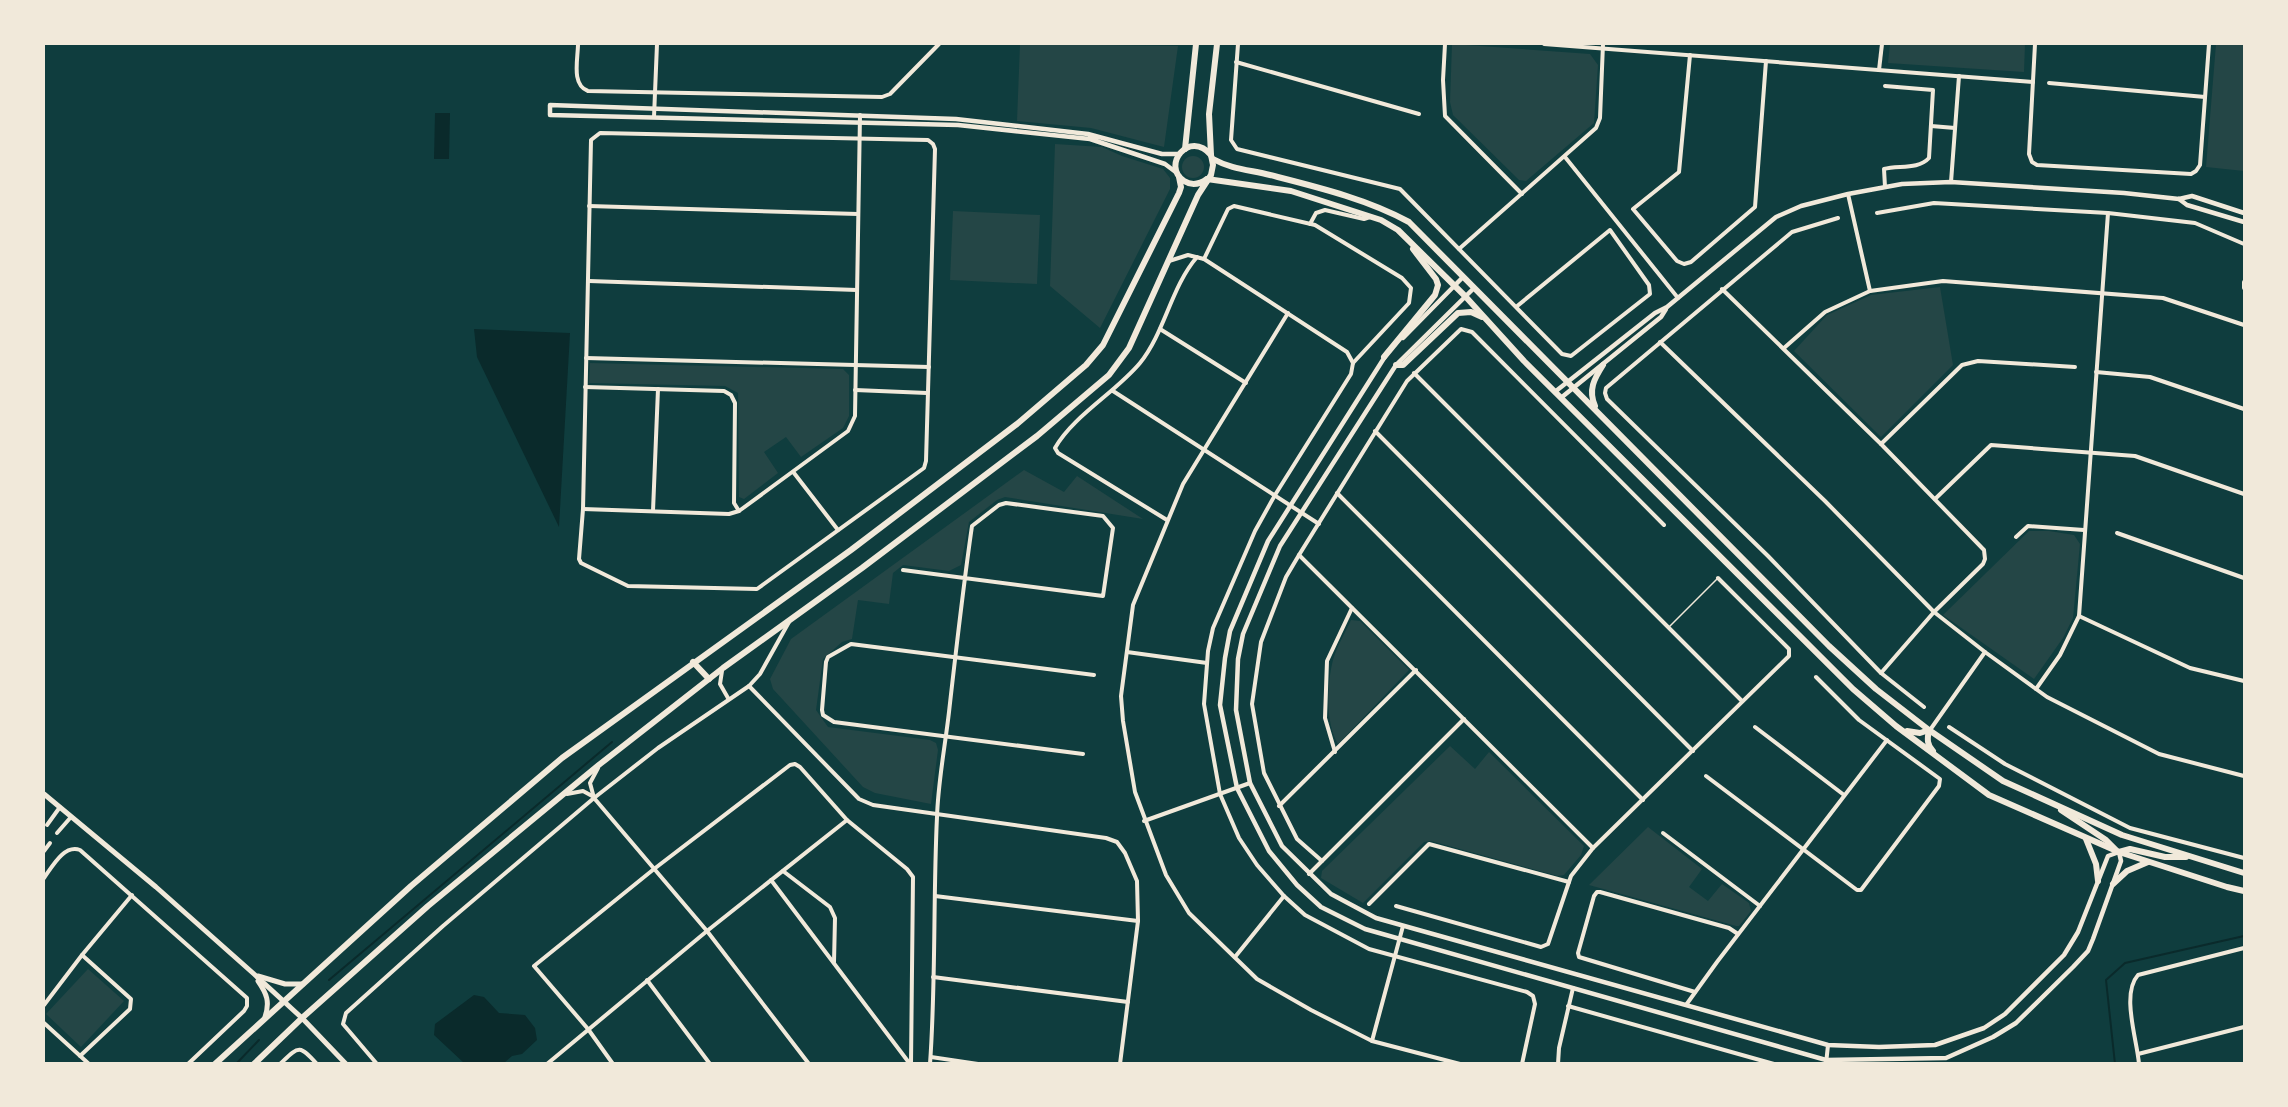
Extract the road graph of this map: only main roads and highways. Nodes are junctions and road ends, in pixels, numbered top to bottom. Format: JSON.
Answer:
{"nodes":[{"id":1,"x":1196,"y":44,"type":"edge"},
{"id":2,"x":1217,"y":44,"type":"edge"},
{"id":3,"x":1185,"y":149,"type":"junction"},
{"id":4,"x":1212,"y":157,"type":"junction"},
{"id":5,"x":1178,"y":175,"type":"junction"},
{"id":6,"x":1207,"y":179,"type":"junction"},
{"id":7,"x":1398,"y":230,"type":"junction"},
{"id":8,"x":1384,"y":357,"type":"road end"},
{"id":9,"x":1524,"y":361,"type":"junction"},
{"id":10,"x":1396,"y":365,"type":"road end"},
{"id":11,"x":1604,"y":365,"type":"road end"},
{"id":12,"x":1598,"y":412,"type":"junction"},
{"id":13,"x":693,"y":662,"type":"junction"},
{"id":14,"x":709,"y":679,"type":"junction"},
{"id":15,"x":1896,"y":726,"type":"junction"},
{"id":16,"x":1929,"y":730,"type":"junction"},
{"id":17,"x":1946,"y":764,"type":"junction"},
{"id":18,"x":44,"y":794,"type":"edge"},
{"id":19,"x":2049,"y":802,"type":"junction"},
{"id":20,"x":2086,"y":839,"type":"junction"},
{"id":21,"x":2119,"y":852,"type":"junction"},
{"id":22,"x":2194,"y":857,"type":"junction"},
{"id":23,"x":2148,"y":861,"type":"junction"},
{"id":24,"x":2244,"y":873,"type":"edge"},
{"id":25,"x":2098,"y":881,"type":"road end"},
{"id":26,"x":2113,"y":884,"type":"road end"},
{"id":27,"x":2244,"y":890,"type":"edge"},
{"id":28,"x":254,"y":974,"type":"junction"},
{"id":29,"x":303,"y":984,"type":"junction"},
{"id":30,"x":284,"y":1001,"type":"junction"},
{"id":31,"x":265,"y":1017,"type":"junction"},
{"id":32,"x":302,"y":1018,"type":"junction"},
{"id":33,"x":215,"y":1064,"type":"edge"},
{"id":34,"x":254,"y":1064,"type":"edge"},
{"id":35,"x":346,"y":1064,"type":"edge"}],
"edges":[{"from":1,"to":3,"type":"main road"},
{"from":2,"to":4,"type":"main road"},
{"from":3,"to":4,"type":"main road"},
{"from":3,"to":5,"type":"main road"},
{"from":4,"to":6,"type":"main road"},
{"from":4,"to":12,"type":"main road"},
{"from":5,"to":6,"type":"main road"},
{"from":5,"to":13,"type":"main road"},
{"from":6,"to":7,"type":"main road"},
{"from":6,"to":14,"type":"main road"},
{"from":7,"to":8,"type":"main road"},
{"from":7,"to":9,"type":"main road"},
{"from":9,"to":10,"type":"main road"},
{"from":9,"to":15,"type":"main road"},
{"from":11,"to":12,"type":"main road"},
{"from":12,"to":16,"type":"main road"},
{"from":13,"to":14,"type":"main road"},
{"from":13,"to":29,"type":"main road"},
{"from":14,"to":32,"type":"main road"},
{"from":15,"to":16,"type":"main road"},
{"from":15,"to":17,"type":"main road"},
{"from":16,"to":17,"type":"main road"},
{"from":16,"to":19,"type":"main road"},
{"from":17,"to":20,"type":"main road"},
{"from":18,"to":28,"type":"main road"},
{"from":19,"to":21,"type":"main road"},
{"from":19,"to":22,"type":"main road"},
{"from":20,"to":21,"type":"main road"},
{"from":20,"to":25,"type":"main road"},
{"from":21,"to":22,"type":"main road"},
{"from":21,"to":23,"type":"main road"},
{"from":22,"to":24,"type":"main road"},
{"from":23,"to":26,"type":"main road"},
{"from":23,"to":27,"type":"main road"},
{"from":28,"to":29,"type":"main road"},
{"from":28,"to":30,"type":"main road"},
{"from":28,"to":31,"type":"main road"},
{"from":29,"to":30,"type":"main road"},
{"from":30,"to":31,"type":"main road"},
{"from":30,"to":32,"type":"main road"},
{"from":31,"to":33,"type":"main road"},
{"from":32,"to":34,"type":"main road"},
{"from":32,"to":35,"type":"main road"}]}
